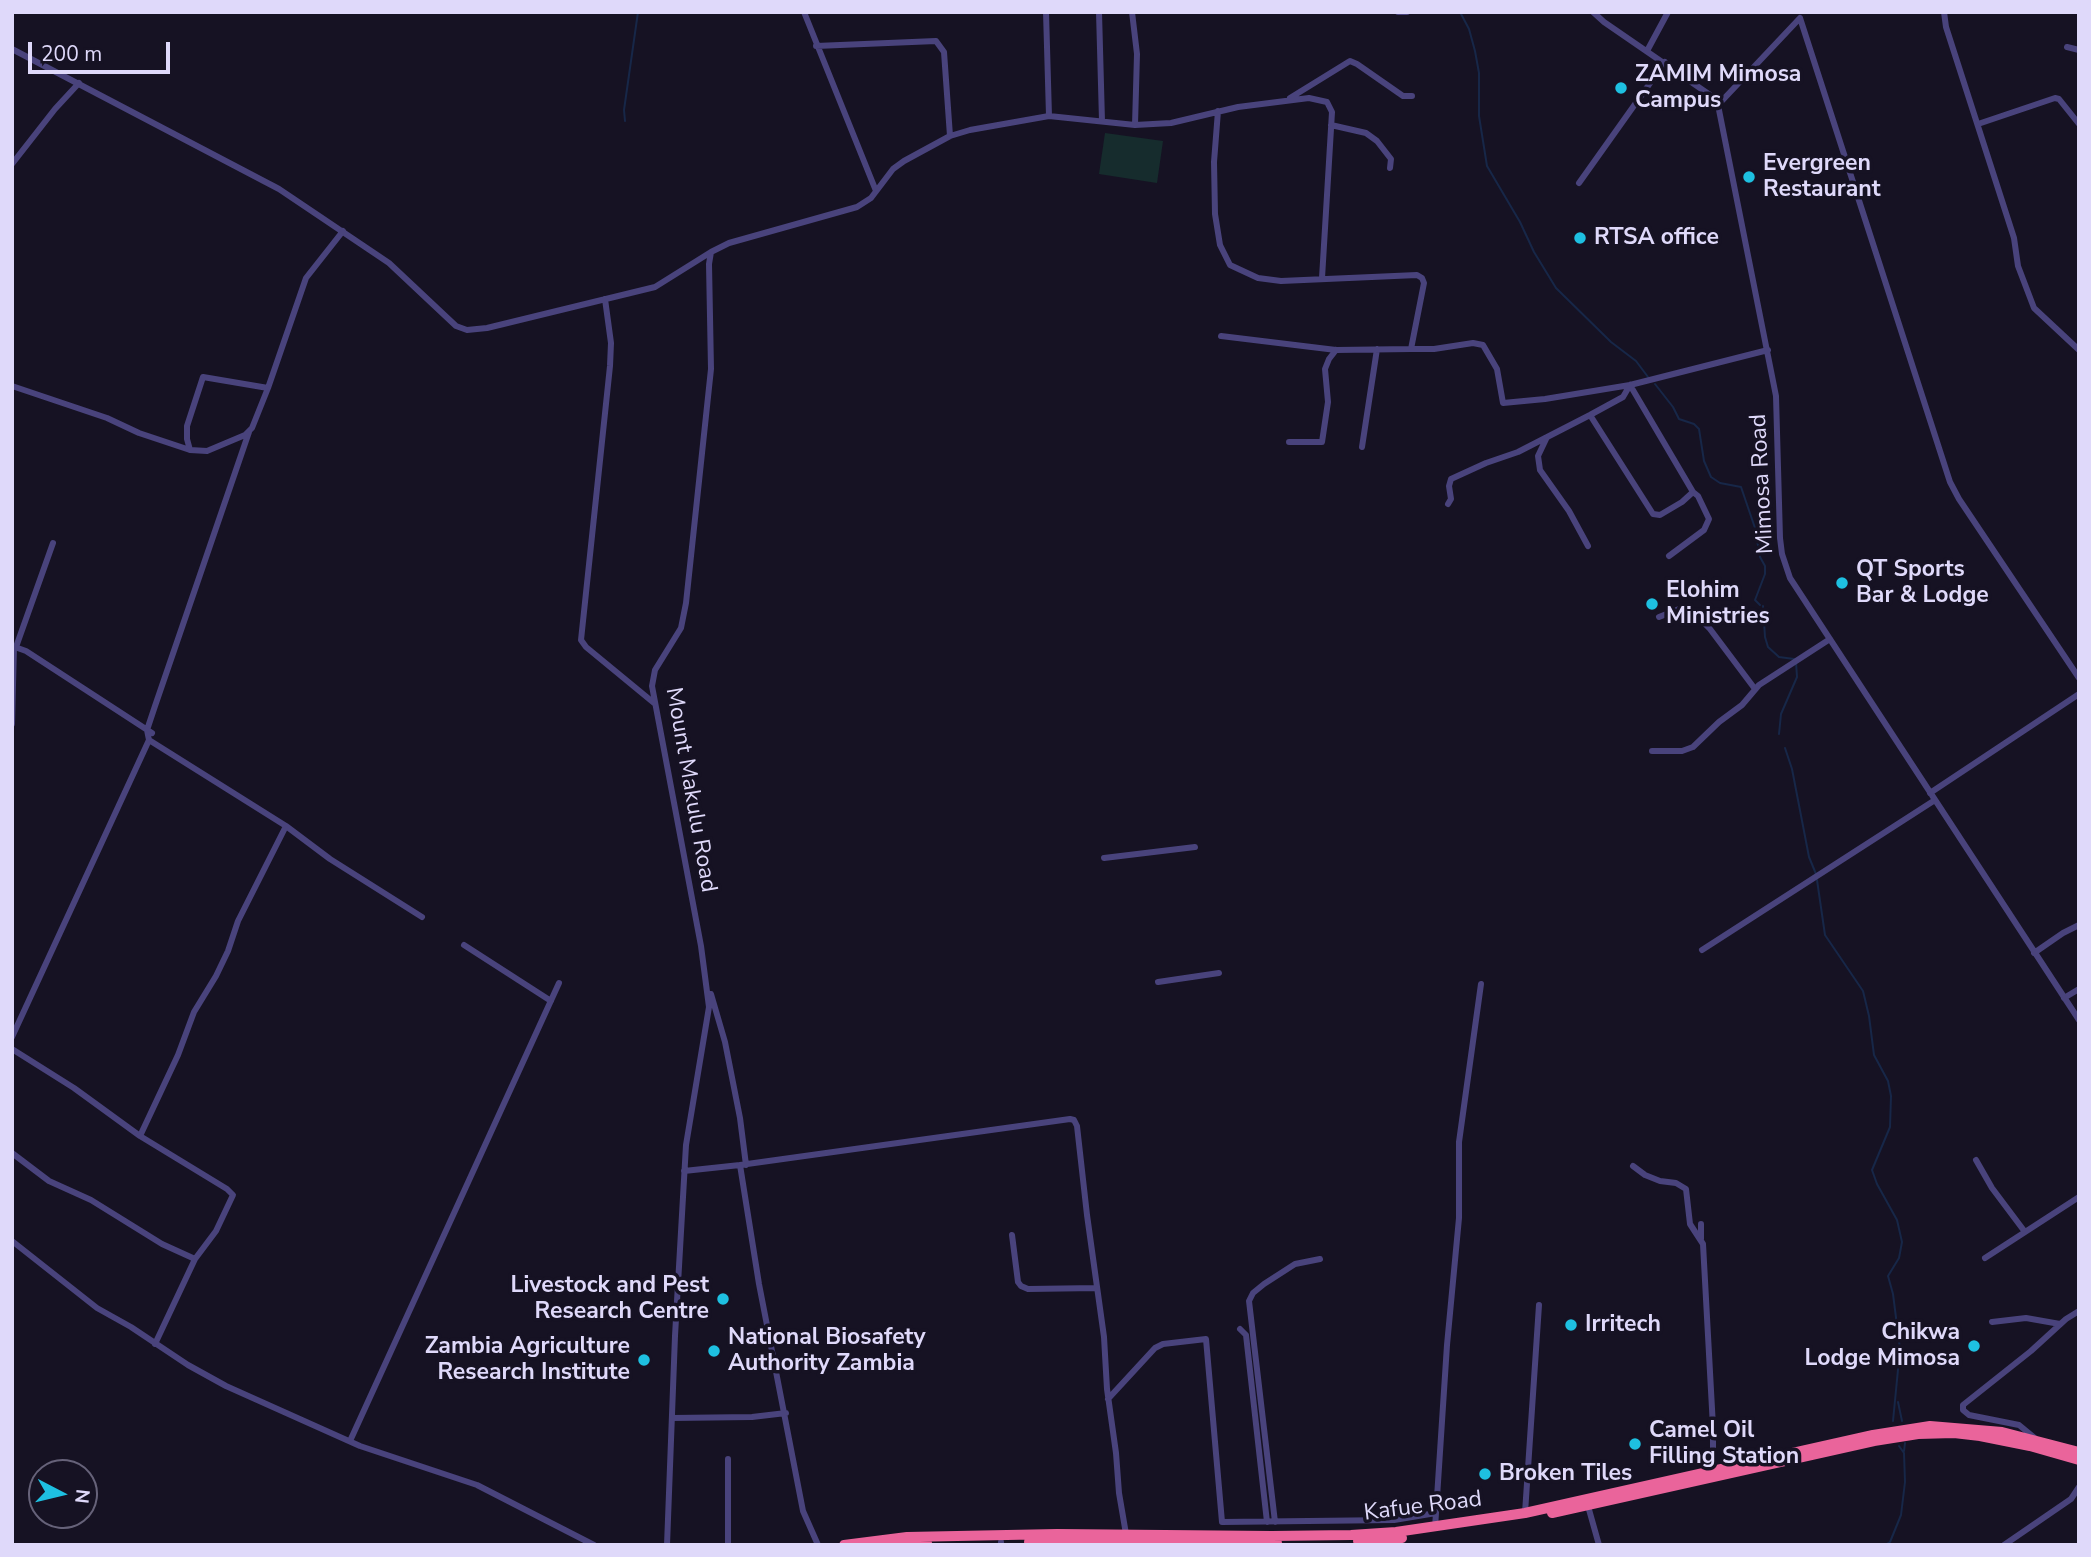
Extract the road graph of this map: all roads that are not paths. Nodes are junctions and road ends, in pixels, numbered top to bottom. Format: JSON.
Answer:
{"nodes":[{"id":1,"x":804,"y":12,"type":"edge"},
{"id":2,"x":1046,"y":12,"type":"edge"},
{"id":3,"x":1099,"y":12,"type":"edge"},
{"id":4,"x":1132,"y":12,"type":"edge"},
{"id":5,"x":1398,"y":12,"type":"edge"},
{"id":6,"x":1407,"y":12,"type":"edge"},
{"id":7,"x":1593,"y":12,"type":"edge"},
{"id":8,"x":1668,"y":12,"type":"edge"},
{"id":9,"x":1944,"y":12,"type":"edge"},
{"id":10,"x":1799,"y":15,"type":"edge"},
{"id":11,"x":816,"y":47,"type":"junction"},
{"id":12,"x":2067,"y":47,"type":"dead end"},
{"id":13,"x":12,"y":49,"type":"edge"},
{"id":14,"x":2079,"y":50,"type":"edge"},
{"id":15,"x":1647,"y":51,"type":"junction"},
{"id":16,"x":1665,"y":62,"type":"junction"},
{"id":17,"x":79,"y":83,"type":"junction"},
{"id":18,"x":1412,"y":96,"type":"dead end"},
{"id":19,"x":1285,"y":100,"type":"junction"},
{"id":20,"x":1718,"y":105,"type":"junction"},
{"id":21,"x":1218,"y":111,"type":"junction"},
{"id":22,"x":1049,"y":116,"type":"junction"},
{"id":23,"x":1102,"y":121,"type":"junction"},
{"id":24,"x":1978,"y":124,"type":"junction"},
{"id":25,"x":2079,"y":124,"type":"edge"},
{"id":26,"x":1135,"y":125,"type":"junction"},
{"id":27,"x":1331,"y":125,"type":"junction"},
{"id":28,"x":950,"y":136,"type":"junction"},
{"id":29,"x":12,"y":164,"type":"edge"},
{"id":30,"x":1390,"y":168,"type":"dead end"},
{"id":31,"x":1578,"y":183,"type":"dead end"},
{"id":32,"x":876,"y":191,"type":"junction"},
{"id":33,"x":343,"y":231,"type":"junction"},
{"id":34,"x":711,"y":252,"type":"junction"},
{"id":35,"x":1322,"y":278,"type":"junction"},
{"id":36,"x":606,"y":299,"type":"junction"},
{"id":37,"x":1221,"y":336,"type":"dead end"},
{"id":38,"x":1377,"y":349,"type":"junction"},
{"id":39,"x":1411,"y":349,"type":"junction"},
{"id":40,"x":1336,"y":350,"type":"junction"},
{"id":41,"x":1768,"y":350,"type":"junction"},
{"id":42,"x":2079,"y":350,"type":"edge"},
{"id":43,"x":1630,"y":385,"type":"junction"},
{"id":44,"x":12,"y":386,"type":"edge"},
{"id":45,"x":268,"y":388,"type":"junction"},
{"id":46,"x":1590,"y":415,"type":"junction"},
{"id":47,"x":249,"y":432,"type":"junction"},
{"id":48,"x":1548,"y":435,"type":"junction"},
{"id":49,"x":1289,"y":442,"type":"dead end"},
{"id":50,"x":1362,"y":447,"type":"dead end"},
{"id":51,"x":190,"y":450,"type":"junction"},
{"id":52,"x":1693,"y":492,"type":"junction"},
{"id":53,"x":1448,"y":504,"type":"dead end"},
{"id":54,"x":53,"y":542,"type":"dead end"},
{"id":55,"x":1588,"y":546,"type":"dead end"},
{"id":56,"x":1669,"y":556,"type":"dead end"},
{"id":57,"x":1659,"y":617,"type":"dead end"},
{"id":58,"x":1830,"y":639,"type":"junction"},
{"id":59,"x":14,"y":647,"type":"edge"},
{"id":60,"x":2079,"y":678,"type":"edge"},
{"id":61,"x":1755,"y":689,"type":"junction"},
{"id":62,"x":2079,"y":694,"type":"edge"},
{"id":63,"x":654,"y":703,"type":"junction"},
{"id":64,"x":12,"y":724,"type":"edge"},
{"id":65,"x":150,"y":734,"type":"junction"},
{"id":66,"x":1652,"y":751,"type":"dead end"},
{"id":67,"x":1930,"y":793,"type":"junction"},
{"id":68,"x":1935,"y":800,"type":"junction"},
{"id":69,"x":286,"y":826,"type":"junction"},
{"id":70,"x":1195,"y":847,"type":"dead end"},
{"id":71,"x":1104,"y":858,"type":"dead end"},
{"id":72,"x":422,"y":917,"type":"dead end"},
{"id":73,"x":2079,"y":925,"type":"edge"},
{"id":74,"x":464,"y":945,"type":"dead end"},
{"id":75,"x":1702,"y":950,"type":"dead end"},
{"id":76,"x":2034,"y":953,"type":"junction"},
{"id":77,"x":1219,"y":973,"type":"dead end"},
{"id":78,"x":1158,"y":982,"type":"dead end"},
{"id":79,"x":559,"y":983,"type":"dead end"},
{"id":80,"x":1481,"y":984,"type":"dead end"},
{"id":81,"x":707,"y":985,"type":"junction"},
{"id":82,"x":2079,"y":989,"type":"edge"},
{"id":83,"x":2064,"y":998,"type":"junction"},
{"id":84,"x":551,"y":1001,"type":"junction"},
{"id":85,"x":2079,"y":1020,"type":"edge"},
{"id":86,"x":12,"y":1037,"type":"edge"},
{"id":87,"x":12,"y":1049,"type":"edge"},
{"id":88,"x":140,"y":1136,"type":"junction"},
{"id":89,"x":12,"y":1153,"type":"edge"},
{"id":90,"x":1976,"y":1160,"type":"dead end"},
{"id":91,"x":743,"y":1165,"type":"junction"},
{"id":92,"x":1633,"y":1166,"type":"dead end"},
{"id":93,"x":684,"y":1171,"type":"junction"},
{"id":94,"x":2079,"y":1197,"type":"edge"},
{"id":95,"x":1702,"y":1224,"type":"dead end"},
{"id":96,"x":2025,"y":1231,"type":"junction"},
{"id":97,"x":1012,"y":1234,"type":"dead end"},
{"id":98,"x":1701,"y":1239,"type":"junction"},
{"id":99,"x":12,"y":1241,"type":"edge"},
{"id":100,"x":1985,"y":1258,"type":"dead end"},
{"id":101,"x":195,"y":1259,"type":"junction"},
{"id":102,"x":1320,"y":1259,"type":"dead end"},
{"id":103,"x":1097,"y":1288,"type":"junction"},
{"id":104,"x":1539,"y":1305,"type":"dead end"},
{"id":105,"x":2079,"y":1311,"type":"edge"},
{"id":106,"x":1992,"y":1322,"type":"dead end"},
{"id":107,"x":2060,"y":1325,"type":"junction"},
{"id":108,"x":1240,"y":1329,"type":"dead end"},
{"id":109,"x":155,"y":1344,"type":"junction"},
{"id":110,"x":1108,"y":1399,"type":"junction"},
{"id":111,"x":786,"y":1413,"type":"junction"},
{"id":112,"x":672,"y":1418,"type":"junction"},
{"id":113,"x":350,"y":1441,"type":"junction"},
{"id":114,"x":2037,"y":1441,"type":"junction"},
{"id":115,"x":2079,"y":1452,"type":"edge"},
{"id":116,"x":728,"y":1459,"type":"dead end"},
{"id":117,"x":2079,"y":1460,"type":"edge"},
{"id":118,"x":1713,"y":1469,"type":"junction"},
{"id":119,"x":2079,"y":1487,"type":"edge"},
{"id":120,"x":1588,"y":1506,"type":"junction"},
{"id":121,"x":1436,"y":1513,"type":"junction"},
{"id":122,"x":1525,"y":1513,"type":"junction"},
{"id":123,"x":1346,"y":1521,"type":"junction"},
{"id":124,"x":1271,"y":1522,"type":"junction"},
{"id":125,"x":1435,"y":1528,"type":"junction"},
{"id":126,"x":1346,"y":1535,"type":"junction"},
{"id":127,"x":1272,"y":1536,"type":"junction"},
{"id":128,"x":1121,"y":1540,"type":"edge"},
{"id":129,"x":1001,"y":1543,"type":"edge"},
{"id":130,"x":1257,"y":1544,"type":"edge"},
{"id":131,"x":594,"y":1545,"type":"edge"},
{"id":132,"x":667,"y":1545,"type":"edge"},
{"id":133,"x":729,"y":1545,"type":"edge"},
{"id":134,"x":818,"y":1545,"type":"edge"},
{"id":135,"x":844,"y":1545,"type":"edge"},
{"id":136,"x":897,"y":1545,"type":"edge"},
{"id":137,"x":1599,"y":1545,"type":"edge"},
{"id":138,"x":2004,"y":1545,"type":"edge"}],
"edges":[{"from":1,"to":11,"type":"street"},
{"from":2,"to":22,"type":"street"},
{"from":3,"to":23,"type":"street"},
{"from":4,"to":26,"type":"street"},
{"from":5,"to":6,"type":"street"},
{"from":7,"to":15,"type":"street"},
{"from":8,"to":15,"type":"street"},
{"from":9,"to":24,"type":"street"},
{"from":10,"to":20,"type":"street"},
{"from":10,"to":60,"type":"street"},
{"from":11,"to":28,"type":"street"},
{"from":11,"to":32,"type":"street"},
{"from":12,"to":14,"type":"street"},
{"from":13,"to":17,"type":"street"},
{"from":15,"to":16,"type":"street"},
{"from":16,"to":20,"type":"street"},
{"from":16,"to":31,"type":"street"},
{"from":17,"to":29,"type":"street"},
{"from":17,"to":33,"type":"street"},
{"from":18,"to":19,"type":"street"},
{"from":19,"to":21,"type":"street"},
{"from":19,"to":27,"type":"street"},
{"from":20,"to":41,"type":"street","name":"Mimosa Road"},
{"from":21,"to":26,"type":"street"},
{"from":21,"to":35,"type":"street"},
{"from":22,"to":23,"type":"street"},
{"from":22,"to":28,"type":"street"},
{"from":23,"to":26,"type":"street"},
{"from":24,"to":25,"type":"street"},
{"from":24,"to":42,"type":"street"},
{"from":27,"to":30,"type":"street"},
{"from":27,"to":35,"type":"street"},
{"from":28,"to":32,"type":"street"},
{"from":32,"to":34,"type":"street"},
{"from":33,"to":36,"type":"street"},
{"from":33,"to":45,"type":"street"},
{"from":34,"to":36,"type":"street"},
{"from":34,"to":63,"type":"street","name":"Mount Makulu Road"},
{"from":35,"to":39,"type":"street"},
{"from":36,"to":63,"type":"street"},
{"from":37,"to":40,"type":"street"},
{"from":38,"to":39,"type":"street"},
{"from":38,"to":40,"type":"street"},
{"from":38,"to":50,"type":"street"},
{"from":39,"to":43,"type":"street"},
{"from":40,"to":49,"type":"street"},
{"from":41,"to":43,"type":"street"},
{"from":41,"to":58,"type":"street","name":"Mimosa Road"},
{"from":43,"to":46,"type":"street"},
{"from":43,"to":52,"type":"street"},
{"from":44,"to":51,"type":"street"},
{"from":45,"to":47,"type":"street"},
{"from":45,"to":51,"type":"street"},
{"from":46,"to":48,"type":"street"},
{"from":46,"to":52,"type":"street"},
{"from":47,"to":51,"type":"street"},
{"from":47,"to":65,"type":"street"},
{"from":48,"to":53,"type":"street"},
{"from":48,"to":55,"type":"street"},
{"from":52,"to":56,"type":"street"},
{"from":54,"to":59,"type":"street"},
{"from":57,"to":61,"type":"street"},
{"from":58,"to":61,"type":"street"},
{"from":58,"to":67,"type":"street","name":"Mimosa Road"},
{"from":59,"to":64,"type":"street"},
{"from":59,"to":65,"type":"street"},
{"from":61,"to":66,"type":"street"},
{"from":62,"to":67,"type":"street"},
{"from":63,"to":81,"type":"street","name":"Mount Makulu Road"},
{"from":65,"to":69,"type":"street"},
{"from":65,"to":86,"type":"street"},
{"from":67,"to":68,"type":"street","name":"Mimosa Road"},
{"from":68,"to":75,"type":"street"},
{"from":68,"to":76,"type":"street","name":"Mimosa Road"},
{"from":69,"to":72,"type":"street"},
{"from":69,"to":88,"type":"street"},
{"from":70,"to":71,"type":"street"},
{"from":73,"to":76,"type":"street"},
{"from":74,"to":84,"type":"street"},
{"from":76,"to":83,"type":"street","name":"Mimosa Road"},
{"from":77,"to":78,"type":"street"},
{"from":79,"to":84,"type":"street"},
{"from":80,"to":121,"type":"street"},
{"from":81,"to":91,"type":"street"},
{"from":81,"to":93,"type":"street","name":"Mount Makulu Road"},
{"from":82,"to":83,"type":"street"},
{"from":83,"to":85,"type":"street","name":"Mimosa Road"},
{"from":84,"to":113,"type":"street"},
{"from":87,"to":88,"type":"street"},
{"from":88,"to":101,"type":"street"},
{"from":89,"to":101,"type":"street"},
{"from":90,"to":96,"type":"street"},
{"from":91,"to":93,"type":"street"},
{"from":91,"to":103,"type":"street"},
{"from":91,"to":111,"type":"street"},
{"from":92,"to":98,"type":"street"},
{"from":93,"to":112,"type":"street","name":"Mount Makulu Road"},
{"from":94,"to":96,"type":"street"},
{"from":95,"to":98,"type":"street"},
{"from":96,"to":100,"type":"street"},
{"from":97,"to":103,"type":"street"},
{"from":98,"to":118,"type":"street"},
{"from":99,"to":109,"type":"street"},
{"from":101,"to":109,"type":"street"},
{"from":102,"to":124,"type":"street"},
{"from":103,"to":110,"type":"street"},
{"from":104,"to":122,"type":"street"},
{"from":105,"to":107,"type":"street"},
{"from":106,"to":107,"type":"street"},
{"from":107,"to":114,"type":"street"},
{"from":108,"to":124,"type":"street"},
{"from":109,"to":113,"type":"street"},
{"from":110,"to":124,"type":"street"},
{"from":110,"to":128,"type":"street"},
{"from":111,"to":112,"type":"street"},
{"from":111,"to":134,"type":"street"},
{"from":112,"to":132,"type":"street","name":"Mount Makulu Road"},
{"from":113,"to":131,"type":"street"},
{"from":114,"to":115,"type":"highway","name":"Kafue Road"},
{"from":114,"to":118,"type":"highway","name":"Kafue Road"},
{"from":116,"to":133,"type":"street"},
{"from":117,"to":120,"type":"highway","name":"Kafue Road"},
{"from":118,"to":122,"type":"highway","name":"Kafue Road"},
{"from":119,"to":138,"type":"street"},
{"from":120,"to":130,"type":"highway","name":"Kafue Road"},
{"from":120,"to":137,"type":"street"},
{"from":121,"to":123,"type":"street"},
{"from":121,"to":125,"type":"street"},
{"from":122,"to":125,"type":"highway","name":"Kafue Road"},
{"from":123,"to":124,"type":"street"},
{"from":123,"to":126,"type":"street"},
{"from":124,"to":127,"type":"street"},
{"from":125,"to":126,"type":"highway","name":"Kafue Road"},
{"from":126,"to":127,"type":"highway","name":"Kafue Road"},
{"from":127,"to":128,"type":"highway","name":"Kafue Road"},
{"from":128,"to":129,"type":"highway","name":"Kafue Road"},
{"from":128,"to":130,"type":"highway","name":"Kafue Road"},
{"from":128,"to":135,"type":"highway","name":"Kafue Road"},
{"from":129,"to":136,"type":"highway","name":"Kafue Road"}]}
